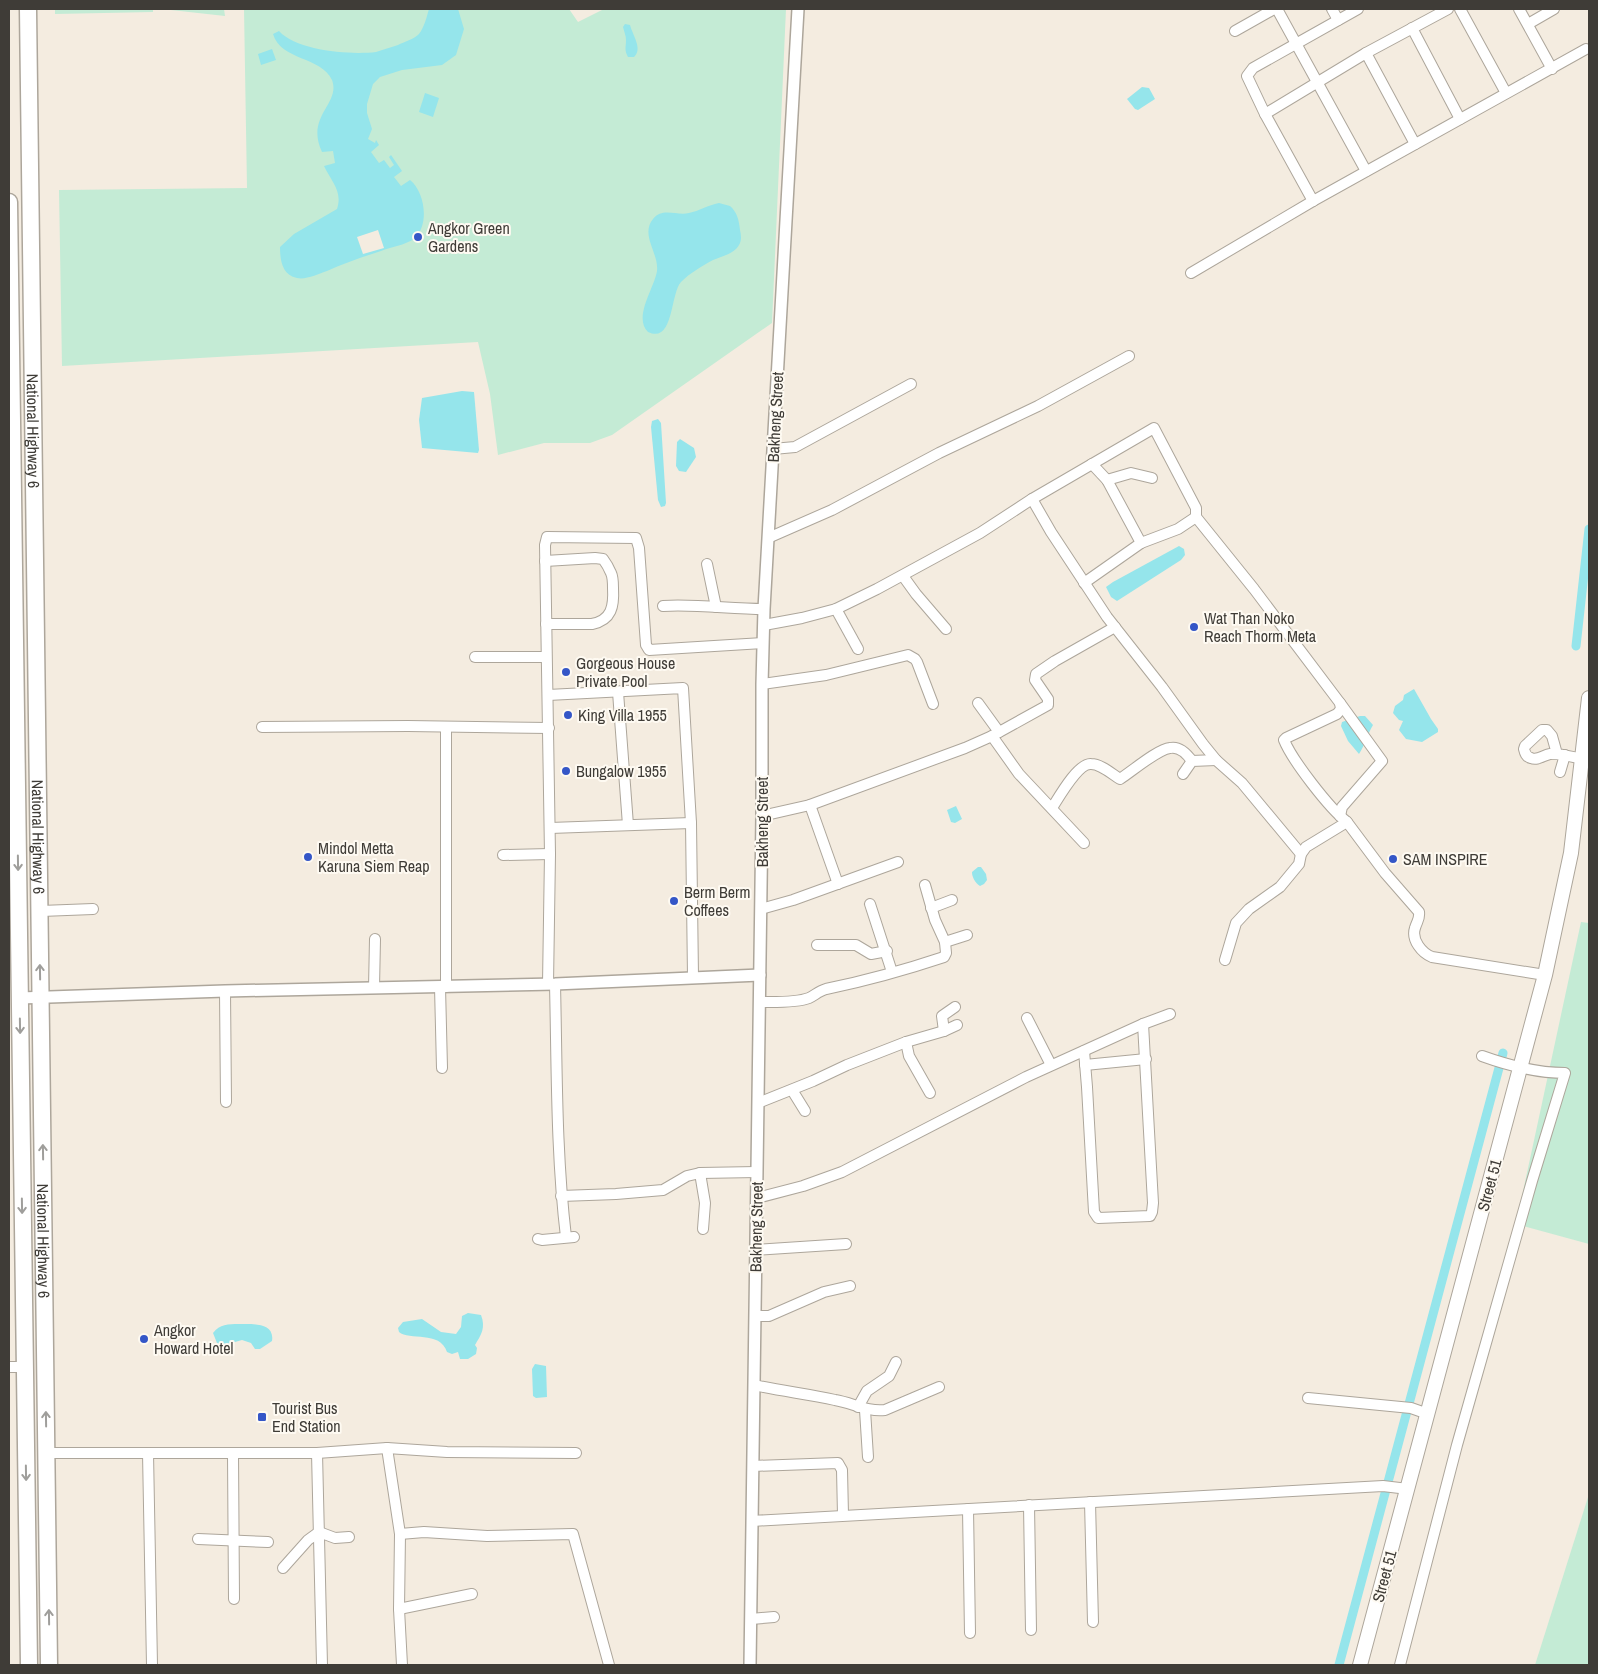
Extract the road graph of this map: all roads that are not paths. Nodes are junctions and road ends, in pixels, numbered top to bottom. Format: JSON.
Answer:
{"nodes":[{"id":1,"x":28,"y":9,"type":"edge"},
{"id":2,"x":798,"y":9,"type":"edge"},
{"id":3,"x":1274,"y":9,"type":"edge"},
{"id":4,"x":1277,"y":9,"type":"edge"},
{"id":5,"x":1332,"y":9,"type":"edge"},
{"id":6,"x":1358,"y":9,"type":"edge"},
{"id":7,"x":1448,"y":9,"type":"edge"},
{"id":8,"x":1460,"y":9,"type":"edge"},
{"id":9,"x":1519,"y":9,"type":"edge"},
{"id":10,"x":1554,"y":9,"type":"edge"},
{"id":11,"x":1338,"y":20,"type":"junction"},
{"id":12,"x":1528,"y":24,"type":"junction"},
{"id":13,"x":1412,"y":28,"type":"junction"},
{"id":14,"x":1235,"y":31,"type":"dead end"},
{"id":15,"x":1297,"y":43,"type":"junction"},
{"id":16,"x":1586,"y":49,"type":"dead end"},
{"id":17,"x":1366,"y":54,"type":"junction"},
{"id":18,"x":1552,"y":69,"type":"junction"},
{"id":19,"x":1317,"y":82,"type":"junction"},
{"id":20,"x":1506,"y":93,"type":"junction"},
{"id":21,"x":1265,"y":114,"type":"junction"},
{"id":22,"x":1460,"y":119,"type":"junction"},
{"id":23,"x":1415,"y":144,"type":"junction"},
{"id":24,"x":1366,"y":171,"type":"junction"},
{"id":25,"x":1313,"y":201,"type":"junction"},
{"id":26,"x":9,"y":202,"type":"edge"},
{"id":27,"x":9,"y":249,"type":"edge"},
{"id":28,"x":1191,"y":273,"type":"dead end"},
{"id":29,"x":1130,"y":356,"type":"dead end"},
{"id":30,"x":911,"y":384,"type":"dead end"},
{"id":31,"x":773,"y":449,"type":"junction"},
{"id":32,"x":1092,"y":464,"type":"junction"},
{"id":33,"x":1152,"y":478,"type":"dead end"},
{"id":34,"x":1107,"y":480,"type":"junction"},
{"id":35,"x":1032,"y":499,"type":"junction"},
{"id":36,"x":1196,"y":518,"type":"junction"},
{"id":37,"x":768,"y":538,"type":"junction"},
{"id":38,"x":1140,"y":543,"type":"junction"},
{"id":39,"x":545,"y":562,"type":"junction"},
{"id":40,"x":707,"y":564,"type":"dead end"},
{"id":41,"x":903,"y":576,"type":"junction"},
{"id":42,"x":1084,"y":584,"type":"junction"},
{"id":43,"x":664,"y":606,"type":"dead end"},
{"id":44,"x":716,"y":607,"type":"junction"},
{"id":45,"x":764,"y":609,"type":"junction"},
{"id":46,"x":836,"y":609,"type":"junction"},
{"id":47,"x":546,"y":624,"type":"junction"},
{"id":48,"x":764,"y":625,"type":"junction"},
{"id":49,"x":1115,"y":627,"type":"junction"},
{"id":50,"x":946,"y":629,"type":"dead end"},
{"id":51,"x":763,"y":643,"type":"junction"},
{"id":52,"x":858,"y":649,"type":"dead end"},
{"id":53,"x":476,"y":657,"type":"dead end"},
{"id":54,"x":546,"y":657,"type":"junction"},
{"id":55,"x":762,"y":684,"type":"junction"},
{"id":56,"x":618,"y":692,"type":"junction"},
{"id":57,"x":548,"y":694,"type":"junction"},
{"id":58,"x":1589,"y":698,"type":"edge"},
{"id":59,"x":978,"y":703,"type":"dead end"},
{"id":60,"x":1340,"y":703,"type":"junction"},
{"id":61,"x":933,"y":704,"type":"dead end"},
{"id":62,"x":262,"y":727,"type":"dead end"},
{"id":63,"x":12,"y":728,"type":"edge"},
{"id":64,"x":37,"y":728,"type":"junction"},
{"id":65,"x":446,"y":728,"type":"junction"},
{"id":66,"x":549,"y":728,"type":"junction"},
{"id":67,"x":1587,"y":730,"type":"edge"},
{"id":68,"x":996,"y":734,"type":"junction"},
{"id":69,"x":1582,"y":759,"type":"junction"},
{"id":70,"x":1192,"y":760,"type":"junction"},
{"id":71,"x":1216,"y":760,"type":"junction"},
{"id":72,"x":1560,"y":772,"type":"dead end"},
{"id":73,"x":1183,"y":774,"type":"dead end"},
{"id":74,"x":810,"y":805,"type":"junction"},
{"id":75,"x":1052,"y":808,"type":"junction"},
{"id":76,"x":762,"y":816,"type":"junction"},
{"id":77,"x":1343,"y":819,"type":"junction"},
{"id":78,"x":691,"y":823,"type":"junction"},
{"id":79,"x":628,"y":825,"type":"junction"},
{"id":80,"x":550,"y":828,"type":"junction"},
{"id":81,"x":1084,"y":844,"type":"dead end"},
{"id":82,"x":550,"y":854,"type":"junction"},
{"id":83,"x":1301,"y":854,"type":"junction"},
{"id":84,"x":503,"y":855,"type":"dead end"},
{"id":85,"x":898,"y":862,"type":"dead end"},
{"id":86,"x":838,"y":884,"type":"junction"},
{"id":87,"x":925,"y":885,"type":"dead end"},
{"id":88,"x":952,"y":900,"type":"dead end"},
{"id":89,"x":870,"y":904,"type":"dead end"},
{"id":90,"x":931,"y":908,"type":"junction"},
{"id":91,"x":93,"y":909,"type":"dead end"},
{"id":92,"x":761,"y":909,"type":"junction"},
{"id":93,"x":41,"y":911,"type":"junction"},
{"id":94,"x":968,"y":935,"type":"dead end"},
{"id":95,"x":375,"y":939,"type":"dead end"},
{"id":96,"x":945,"y":942,"type":"junction"},
{"id":97,"x":817,"y":946,"type":"dead end"},
{"id":98,"x":887,"y":951,"type":"junction"},
{"id":99,"x":1225,"y":960,"type":"dead end"},
{"id":100,"x":892,"y":972,"type":"junction"},
{"id":101,"x":760,"y":975,"type":"junction"},
{"id":102,"x":1545,"y":975,"type":"junction"},
{"id":103,"x":693,"y":977,"type":"junction"},
{"id":104,"x":551,"y":984,"type":"junction"},
{"id":105,"x":443,"y":987,"type":"junction"},
{"id":106,"x":374,"y":988,"type":"junction"},
{"id":107,"x":225,"y":991,"type":"junction"},
{"id":108,"x":20,"y":998,"type":"junction"},
{"id":109,"x":41,"y":998,"type":"junction"},
{"id":110,"x":760,"y":1002,"type":"junction"},
{"id":111,"x":955,"y":1007,"type":"dead end"},
{"id":112,"x":1170,"y":1014,"type":"dead end"},
{"id":113,"x":1027,"y":1018,"type":"dead end"},
{"id":114,"x":1143,"y":1024,"type":"junction"},
{"id":115,"x":956,"y":1025,"type":"dead end"},
{"id":116,"x":944,"y":1031,"type":"junction"},
{"id":117,"x":906,"y":1042,"type":"junction"},
{"id":118,"x":1084,"y":1051,"type":"junction"},
{"id":119,"x":1482,"y":1056,"type":"dead end"},
{"id":120,"x":1146,"y":1058,"type":"junction"},
{"id":121,"x":1051,"y":1065,"type":"junction"},
{"id":122,"x":1085,"y":1065,"type":"junction"},
{"id":123,"x":1524,"y":1067,"type":"junction"},
{"id":124,"x":442,"y":1068,"type":"dead end"},
{"id":125,"x":792,"y":1090,"type":"junction"},
{"id":126,"x":930,"y":1093,"type":"dead end"},
{"id":127,"x":226,"y":1102,"type":"dead end"},
{"id":128,"x":758,"y":1103,"type":"junction"},
{"id":129,"x":805,"y":1111,"type":"dead end"},
{"id":130,"x":757,"y":1172,"type":"junction"},
{"id":131,"x":700,"y":1174,"type":"junction"},
{"id":132,"x":561,"y":1196,"type":"junction"},
{"id":133,"x":757,"y":1198,"type":"junction"},
{"id":134,"x":702,"y":1229,"type":"dead end"},
{"id":135,"x":538,"y":1239,"type":"dead end"},
{"id":136,"x":846,"y":1244,"type":"dead end"},
{"id":137,"x":756,"y":1250,"type":"junction"},
{"id":138,"x":850,"y":1286,"type":"dead end"},
{"id":139,"x":755,"y":1316,"type":"junction"},
{"id":140,"x":896,"y":1362,"type":"dead end"},
{"id":141,"x":17,"y":1367,"type":"edge"},
{"id":142,"x":754,"y":1385,"type":"junction"},
{"id":143,"x":939,"y":1387,"type":"dead end"},
{"id":144,"x":1308,"y":1398,"type":"dead end"},
{"id":145,"x":862,"y":1408,"type":"junction"},
{"id":146,"x":1418,"y":1410,"type":"junction"},
{"id":147,"x":387,"y":1448,"type":"junction"},
{"id":148,"x":47,"y":1453,"type":"junction"},
{"id":149,"x":148,"y":1453,"type":"junction"},
{"id":150,"x":317,"y":1453,"type":"junction"},
{"id":151,"x":576,"y":1453,"type":"dead end"},
{"id":152,"x":233,"y":1454,"type":"junction"},
{"id":153,"x":868,"y":1457,"type":"dead end"},
{"id":154,"x":753,"y":1466,"type":"junction"},
{"id":155,"x":1403,"y":1488,"type":"junction"},
{"id":156,"x":1090,"y":1502,"type":"junction"},
{"id":157,"x":1029,"y":1505,"type":"junction"},
{"id":158,"x":968,"y":1508,"type":"junction"},
{"id":159,"x":843,"y":1515,"type":"junction"},
{"id":160,"x":752,"y":1521,"type":"junction"},
{"id":161,"x":319,"y":1532,"type":"junction"},
{"id":162,"x":400,"y":1534,"type":"junction"},
{"id":163,"x":349,"y":1537,"type":"dead end"},
{"id":164,"x":198,"y":1540,"type":"dead end"},
{"id":165,"x":233,"y":1541,"type":"junction"},
{"id":166,"x":268,"y":1542,"type":"dead end"},
{"id":167,"x":283,"y":1568,"type":"dead end"},
{"id":168,"x":472,"y":1594,"type":"dead end"},
{"id":169,"x":234,"y":1599,"type":"dead end"},
{"id":170,"x":399,"y":1609,"type":"junction"},
{"id":171,"x":774,"y":1617,"type":"dead end"},
{"id":172,"x":751,"y":1619,"type":"junction"},
{"id":173,"x":1092,"y":1622,"type":"dead end"},
{"id":174,"x":1031,"y":1630,"type":"dead end"},
{"id":175,"x":970,"y":1633,"type":"dead end"},
{"id":176,"x":29,"y":1665,"type":"edge"},
{"id":177,"x":49,"y":1665,"type":"edge"},
{"id":178,"x":152,"y":1665,"type":"edge"},
{"id":179,"x":322,"y":1665,"type":"edge"},
{"id":180,"x":402,"y":1665,"type":"edge"},
{"id":181,"x":609,"y":1665,"type":"edge"},
{"id":182,"x":750,"y":1665,"type":"edge"},
{"id":183,"x":1360,"y":1665,"type":"edge"},
{"id":184,"x":1400,"y":1665,"type":"edge"}],
"edges":[{"from":1,"to":64,"type":"highway","name":"National Highway 6"},
{"from":2,"to":31,"type":"street","name":"Bakheng Street"},
{"from":3,"to":14,"type":"street"},
{"from":4,"to":15,"type":"street"},
{"from":5,"to":11,"type":"street"},
{"from":6,"to":11,"type":"street"},
{"from":7,"to":13,"type":"street"},
{"from":8,"to":20,"type":"street"},
{"from":9,"to":12,"type":"street"},
{"from":10,"to":12,"type":"street"},
{"from":11,"to":15,"type":"street"},
{"from":12,"to":18,"type":"street"},
{"from":13,"to":17,"type":"street"},
{"from":13,"to":22,"type":"street"},
{"from":15,"to":19,"type":"street"},
{"from":15,"to":21,"type":"street"},
{"from":16,"to":18,"type":"street"},
{"from":17,"to":19,"type":"street"},
{"from":17,"to":23,"type":"street"},
{"from":18,"to":20,"type":"street"},
{"from":19,"to":21,"type":"street"},
{"from":19,"to":24,"type":"street"},
{"from":20,"to":22,"type":"street"},
{"from":21,"to":25,"type":"street"},
{"from":22,"to":23,"type":"street"},
{"from":23,"to":24,"type":"street"},
{"from":24,"to":25,"type":"street"},
{"from":25,"to":28,"type":"street"},
{"from":26,"to":27,"type":"highway","name":"National Highway 6"},
{"from":27,"to":63,"type":"highway","name":"National Highway 6"},
{"from":29,"to":37,"type":"street"},
{"from":30,"to":31,"type":"street"},
{"from":31,"to":37,"type":"street","name":"Bakheng Street"},
{"from":32,"to":34,"type":"street"},
{"from":32,"to":35,"type":"street"},
{"from":32,"to":36,"type":"street"},
{"from":33,"to":34,"type":"street"},
{"from":34,"to":38,"type":"street"},
{"from":35,"to":41,"type":"street"},
{"from":35,"to":42,"type":"street"},
{"from":36,"to":38,"type":"street"},
{"from":36,"to":60,"type":"street"},
{"from":37,"to":45,"type":"street","name":"Bakheng Street"},
{"from":38,"to":42,"type":"street"},
{"from":39,"to":47,"type":"street"},
{"from":39,"to":47,"type":"street"},
{"from":39,"to":51,"type":"street"},
{"from":40,"to":44,"type":"street"},
{"from":41,"to":46,"type":"street"},
{"from":41,"to":50,"type":"street"},
{"from":42,"to":49,"type":"street"},
{"from":43,"to":44,"type":"street"},
{"from":44,"to":45,"type":"street"},
{"from":45,"to":48,"type":"street","name":"Bakheng Street"},
{"from":46,"to":48,"type":"street"},
{"from":46,"to":52,"type":"street"},
{"from":47,"to":54,"type":"street"},
{"from":48,"to":51,"type":"street","name":"Bakheng Street"},
{"from":49,"to":68,"type":"street"},
{"from":49,"to":71,"type":"street"},
{"from":51,"to":55,"type":"street","name":"Bakheng Street"},
{"from":53,"to":54,"type":"street"},
{"from":54,"to":57,"type":"street"},
{"from":55,"to":61,"type":"street"},
{"from":55,"to":76,"type":"street","name":"Bakheng Street"},
{"from":56,"to":57,"type":"street"},
{"from":56,"to":78,"type":"street"},
{"from":56,"to":79,"type":"street"},
{"from":57,"to":66,"type":"street"},
{"from":58,"to":67,"type":"main road","name":"Street 51"},
{"from":59,"to":68,"type":"street"},
{"from":60,"to":77,"type":"street"},
{"from":60,"to":77,"type":"street"},
{"from":62,"to":65,"type":"street"},
{"from":63,"to":64,"type":"street"},
{"from":63,"to":108,"type":"highway","name":"National Highway 6","one_way":true},
{"from":64,"to":93,"type":"highway","name":"National Highway 6"},
{"from":65,"to":66,"type":"street"},
{"from":65,"to":105,"type":"street"},
{"from":66,"to":80,"type":"street"},
{"from":67,"to":69,"type":"main road","name":"Street 51"},
{"from":68,"to":74,"type":"street"},
{"from":68,"to":75,"type":"street"},
{"from":69,"to":72,"type":"street"},
{"from":69,"to":102,"type":"main road","name":"Street 51"},
{"from":70,"to":71,"type":"street"},
{"from":70,"to":73,"type":"street"},
{"from":70,"to":75,"type":"street"},
{"from":71,"to":83,"type":"street"},
{"from":74,"to":76,"type":"street"},
{"from":74,"to":86,"type":"street"},
{"from":75,"to":81,"type":"street"},
{"from":76,"to":92,"type":"street","name":"Bakheng Street"},
{"from":77,"to":83,"type":"street"},
{"from":77,"to":102,"type":"street"},
{"from":78,"to":79,"type":"street"},
{"from":78,"to":103,"type":"street"},
{"from":79,"to":80,"type":"street"},
{"from":80,"to":82,"type":"street"},
{"from":82,"to":84,"type":"street"},
{"from":82,"to":104,"type":"street"},
{"from":83,"to":99,"type":"street"},
{"from":85,"to":86,"type":"street"},
{"from":86,"to":92,"type":"street"},
{"from":87,"to":90,"type":"street"},
{"from":88,"to":90,"type":"street"},
{"from":89,"to":98,"type":"street"},
{"from":90,"to":96,"type":"street"},
{"from":91,"to":93,"type":"street"},
{"from":92,"to":101,"type":"street","name":"Bakheng Street"},
{"from":109,"to":93,"type":"highway","name":"National Highway 6","one_way":true},
{"from":94,"to":96,"type":"street"},
{"from":95,"to":106,"type":"street"},
{"from":96,"to":100,"type":"street"},
{"from":97,"to":98,"type":"street"},
{"from":98,"to":100,"type":"street"},
{"from":100,"to":110,"type":"street"},
{"from":101,"to":103,"type":"street"},
{"from":101,"to":110,"type":"street","name":"Bakheng Street"},
{"from":102,"to":123,"type":"main road","name":"Street 51"},
{"from":103,"to":104,"type":"street"},
{"from":104,"to":105,"type":"street"},
{"from":104,"to":132,"type":"street"},
{"from":105,"to":106,"type":"street"},
{"from":105,"to":124,"type":"street"},
{"from":106,"to":107,"type":"street"},
{"from":107,"to":109,"type":"street"},
{"from":107,"to":127,"type":"street"},
{"from":108,"to":109,"type":"street"},
{"from":108,"to":141,"type":"highway","name":"National Highway 6","one_way":true},
{"from":148,"to":109,"type":"highway","name":"National Highway 6","one_way":true},
{"from":110,"to":128,"type":"street","name":"Bakheng Street"},
{"from":111,"to":116,"type":"street"},
{"from":112,"to":114,"type":"street"},
{"from":113,"to":121,"type":"street"},
{"from":114,"to":118,"type":"street"},
{"from":114,"to":120,"type":"street"},
{"from":115,"to":116,"type":"street"},
{"from":116,"to":117,"type":"street"},
{"from":117,"to":125,"type":"street"},
{"from":117,"to":126,"type":"street"},
{"from":118,"to":121,"type":"street"},
{"from":118,"to":122,"type":"street"},
{"from":119,"to":123,"type":"street"},
{"from":120,"to":122,"type":"street"},
{"from":120,"to":122,"type":"street"},
{"from":121,"to":133,"type":"street"},
{"from":123,"to":146,"type":"main road","name":"Street 51"},
{"from":123,"to":184,"type":"street"},
{"from":125,"to":128,"type":"street"},
{"from":125,"to":129,"type":"street"},
{"from":128,"to":130,"type":"street","name":"Bakheng Street"},
{"from":130,"to":131,"type":"street"},
{"from":130,"to":133,"type":"street","name":"Bakheng Street"},
{"from":131,"to":132,"type":"street"},
{"from":131,"to":134,"type":"street"},
{"from":132,"to":135,"type":"street"},
{"from":133,"to":137,"type":"street","name":"Bakheng Street"},
{"from":136,"to":137,"type":"street"},
{"from":137,"to":139,"type":"street","name":"Bakheng Street"},
{"from":138,"to":139,"type":"street"},
{"from":139,"to":142,"type":"street","name":"Bakheng Street"},
{"from":140,"to":145,"type":"street"},
{"from":141,"to":176,"type":"highway","name":"National Highway 6","one_way":true},
{"from":142,"to":145,"type":"street"},
{"from":142,"to":154,"type":"street","name":"Bakheng Street"},
{"from":143,"to":145,"type":"street"},
{"from":144,"to":146,"type":"street"},
{"from":145,"to":153,"type":"street"},
{"from":146,"to":155,"type":"main road","name":"Street 51"},
{"from":147,"to":150,"type":"street"},
{"from":147,"to":151,"type":"street"},
{"from":147,"to":162,"type":"street"},
{"from":148,"to":149,"type":"street"},
{"from":177,"to":148,"type":"highway","name":"National Highway 6","one_way":true},
{"from":149,"to":152,"type":"street"},
{"from":149,"to":178,"type":"street"},
{"from":150,"to":152,"type":"street"},
{"from":150,"to":161,"type":"street"},
{"from":152,"to":165,"type":"street"},
{"from":154,"to":159,"type":"street"},
{"from":154,"to":160,"type":"street","name":"Bakheng Street"},
{"from":155,"to":156,"type":"street"},
{"from":155,"to":183,"type":"main road","name":"Street 51"},
{"from":156,"to":157,"type":"street"},
{"from":156,"to":173,"type":"street"},
{"from":157,"to":158,"type":"street"},
{"from":157,"to":174,"type":"street"},
{"from":158,"to":159,"type":"street"},
{"from":158,"to":175,"type":"street"},
{"from":159,"to":160,"type":"street"},
{"from":160,"to":172,"type":"street","name":"Bakheng Street"},
{"from":161,"to":163,"type":"street"},
{"from":161,"to":167,"type":"street"},
{"from":161,"to":179,"type":"street"},
{"from":162,"to":170,"type":"street"},
{"from":162,"to":181,"type":"street"},
{"from":164,"to":165,"type":"street"},
{"from":165,"to":166,"type":"street"},
{"from":165,"to":169,"type":"street"},
{"from":168,"to":170,"type":"street"},
{"from":170,"to":180,"type":"street"},
{"from":171,"to":172,"type":"street"},
{"from":172,"to":182,"type":"street","name":"Bakheng Street"}]}
